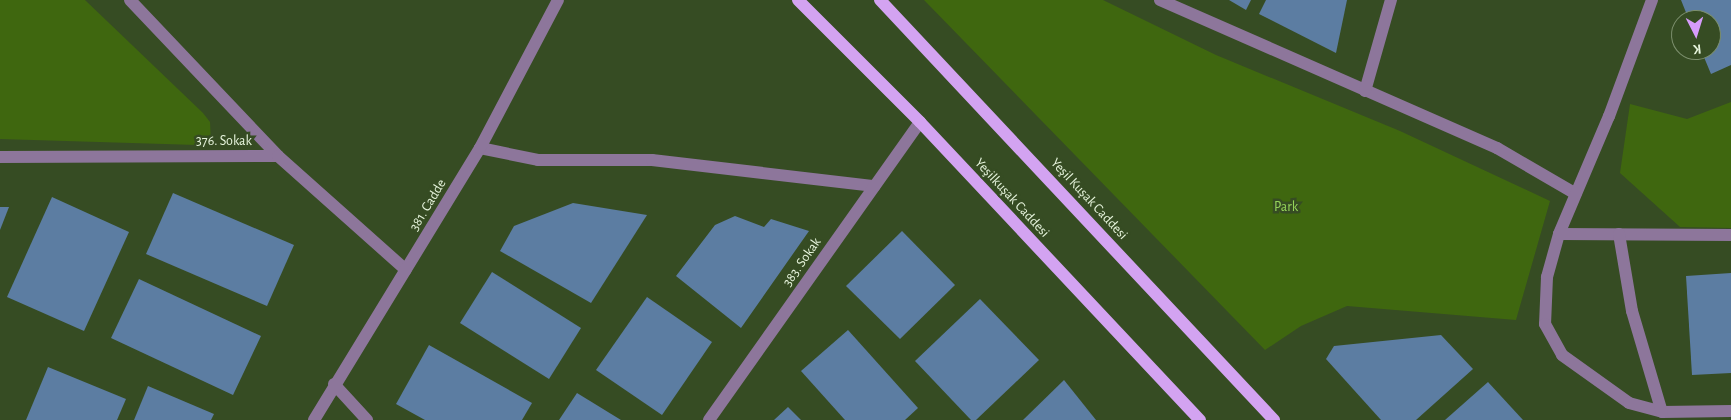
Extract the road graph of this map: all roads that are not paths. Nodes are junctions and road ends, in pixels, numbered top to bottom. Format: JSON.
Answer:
{"nodes":[{"id":1,"x":130,"y":0,"type":"edge"},
{"id":2,"x":558,"y":0,"type":"edge"},
{"id":3,"x":798,"y":0,"type":"edge"},
{"id":4,"x":880,"y":0,"type":"edge"},
{"id":5,"x":1160,"y":0,"type":"edge"},
{"id":6,"x":1391,"y":0,"type":"edge"},
{"id":7,"x":1652,"y":0,"type":"edge"},
{"id":8,"x":1365,"y":91,"type":"junction"},
{"id":9,"x":920,"y":122,"type":"junction"},
{"id":10,"x":480,"y":148,"type":"junction"},
{"id":11,"x":278,"y":156,"type":"junction"},
{"id":12,"x":0,"y":157,"type":"edge"},
{"id":13,"x":874,"y":186,"type":"junction"},
{"id":14,"x":1576,"y":194,"type":"junction"},
{"id":15,"x":1559,"y":234,"type":"junction"},
{"id":16,"x":1619,"y":234,"type":"junction"},
{"id":17,"x":1731,"y":235,"type":"edge"},
{"id":18,"x":406,"y":270,"type":"junction"},
{"id":19,"x":334,"y":384,"type":"junction"},
{"id":20,"x":1731,"y":411,"type":"edge"},
{"id":21,"x":1662,"y":412,"type":"junction"},
{"id":22,"x":314,"y":420,"type":"edge"},
{"id":23,"x":367,"y":420,"type":"edge"},
{"id":24,"x":709,"y":420,"type":"edge"},
{"id":25,"x":1200,"y":420,"type":"edge"},
{"id":26,"x":1274,"y":420,"type":"edge"}],
"edges":[{"from":1,"to":11,"type":"street"},
{"from":2,"to":10,"type":"street","name":"381. Cadde"},
{"from":3,"to":9,"type":"main road","name":"Yeşilkuşak Caddesi"},
{"from":4,"to":26,"type":"main road","name":"Yeşil Kuşak Caddesi"},
{"from":5,"to":8,"type":"street"},
{"from":6,"to":8,"type":"street"},
{"from":7,"to":14,"type":"street"},
{"from":8,"to":14,"type":"street"},
{"from":9,"to":13,"type":"street","name":"383. Sokak"},
{"from":9,"to":25,"type":"main road","name":"Yeşilkuşak Caddesi"},
{"from":10,"to":13,"type":"street"},
{"from":10,"to":18,"type":"street","name":"381. Cadde"},
{"from":11,"to":12,"type":"street","name":"376. Sokak"},
{"from":11,"to":18,"type":"street"},
{"from":13,"to":24,"type":"street","name":"383. Sokak"},
{"from":14,"to":15,"type":"street"},
{"from":15,"to":16,"type":"street"},
{"from":15,"to":21,"type":"street"},
{"from":16,"to":17,"type":"street"},
{"from":16,"to":21,"type":"street"},
{"from":18,"to":19,"type":"street","name":"381. Cadde"},
{"from":19,"to":22,"type":"street","name":"381. Cadde"},
{"from":19,"to":23,"type":"street"},
{"from":20,"to":21,"type":"street"}]}
